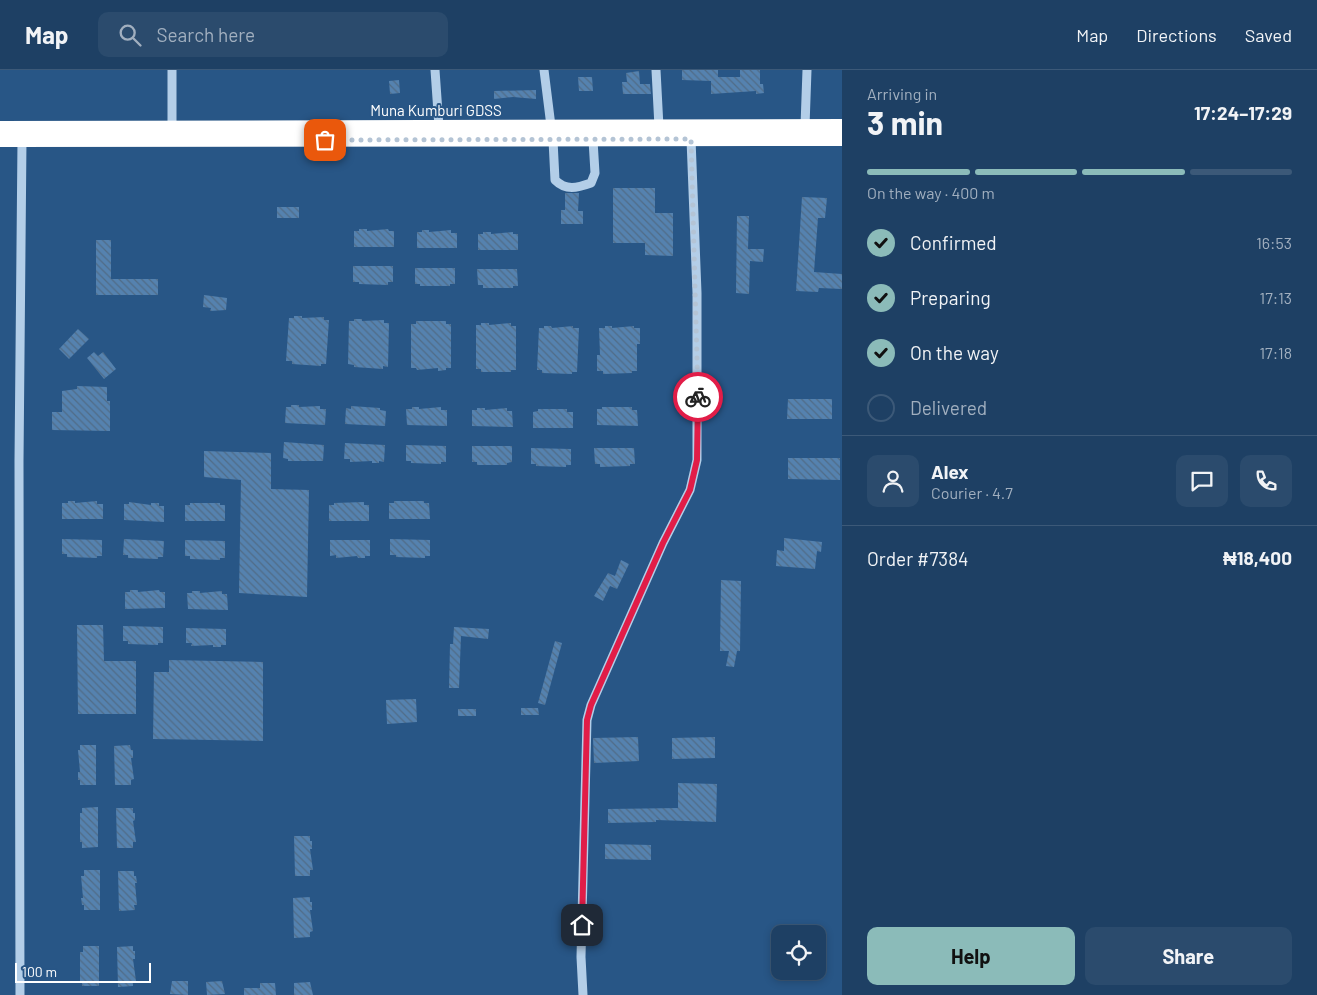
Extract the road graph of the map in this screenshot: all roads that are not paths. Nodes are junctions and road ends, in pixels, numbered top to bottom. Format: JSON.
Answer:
{"nodes":[{"id":1,"x":172,"y":70,"type":"edge"},
{"id":2,"x":434,"y":70,"type":"edge"},
{"id":3,"x":544,"y":70,"type":"edge"},
{"id":4,"x":656,"y":70,"type":"edge"},
{"id":5,"x":807,"y":70,"type":"edge"},
{"id":6,"x":805,"y":126,"type":"junction"},
{"id":7,"x":842,"y":126,"type":"edge"},
{"id":8,"x":439,"y":127,"type":"junction"},
{"id":9,"x":659,"y":127,"type":"junction"},
{"id":10,"x":0,"y":128,"type":"edge"},
{"id":11,"x":172,"y":128,"type":"junction"},
{"id":12,"x":552,"y":133,"type":"junction"},
{"id":13,"x":691,"y":139,"type":"junction"},
{"id":14,"x":842,"y":139,"type":"edge"},
{"id":15,"x":0,"y":140,"type":"edge"},
{"id":16,"x":22,"y":140,"type":"junction"},
{"id":17,"x":593,"y":140,"type":"junction"},
{"id":18,"x":20,"y":995,"type":"edge"},
{"id":19,"x":583,"y":995,"type":"edge"}],
"edges":[{"from":1,"to":11,"type":"street"},
{"from":2,"to":8,"type":"street"},
{"from":3,"to":12,"type":"street"},
{"from":4,"to":9,"type":"street"},
{"from":5,"to":6,"type":"street"},
{"from":6,"to":7,"type":"highway","name":"Muna Kumburi GDSS"},
{"from":6,"to":9,"type":"highway","name":"Muna Kumburi GDSS"},
{"from":8,"to":11,"type":"highway","name":"Muna Kumburi GDSS"},
{"from":8,"to":12,"type":"highway","name":"Muna Kumburi GDSS"},
{"from":9,"to":12,"type":"highway","name":"Muna Kumburi GDSS"},
{"from":10,"to":11,"type":"highway","name":"Muna Kumburi GDSS"},
{"from":12,"to":16,"type":"highway","name":"Muna Kumburi GDSS"},
{"from":12,"to":17,"type":"highway","name":"Muna Kumburi GDSS"},
{"from":12,"to":17,"type":"street"},
{"from":13,"to":14,"type":"highway","name":"Muna Kumburi GDSS"},
{"from":13,"to":17,"type":"highway","name":"Muna Kumburi GDSS"},
{"from":13,"to":19,"type":"street"},
{"from":15,"to":16,"type":"highway","name":"Muna Kumburi GDSS"},
{"from":16,"to":18,"type":"street"}]}
